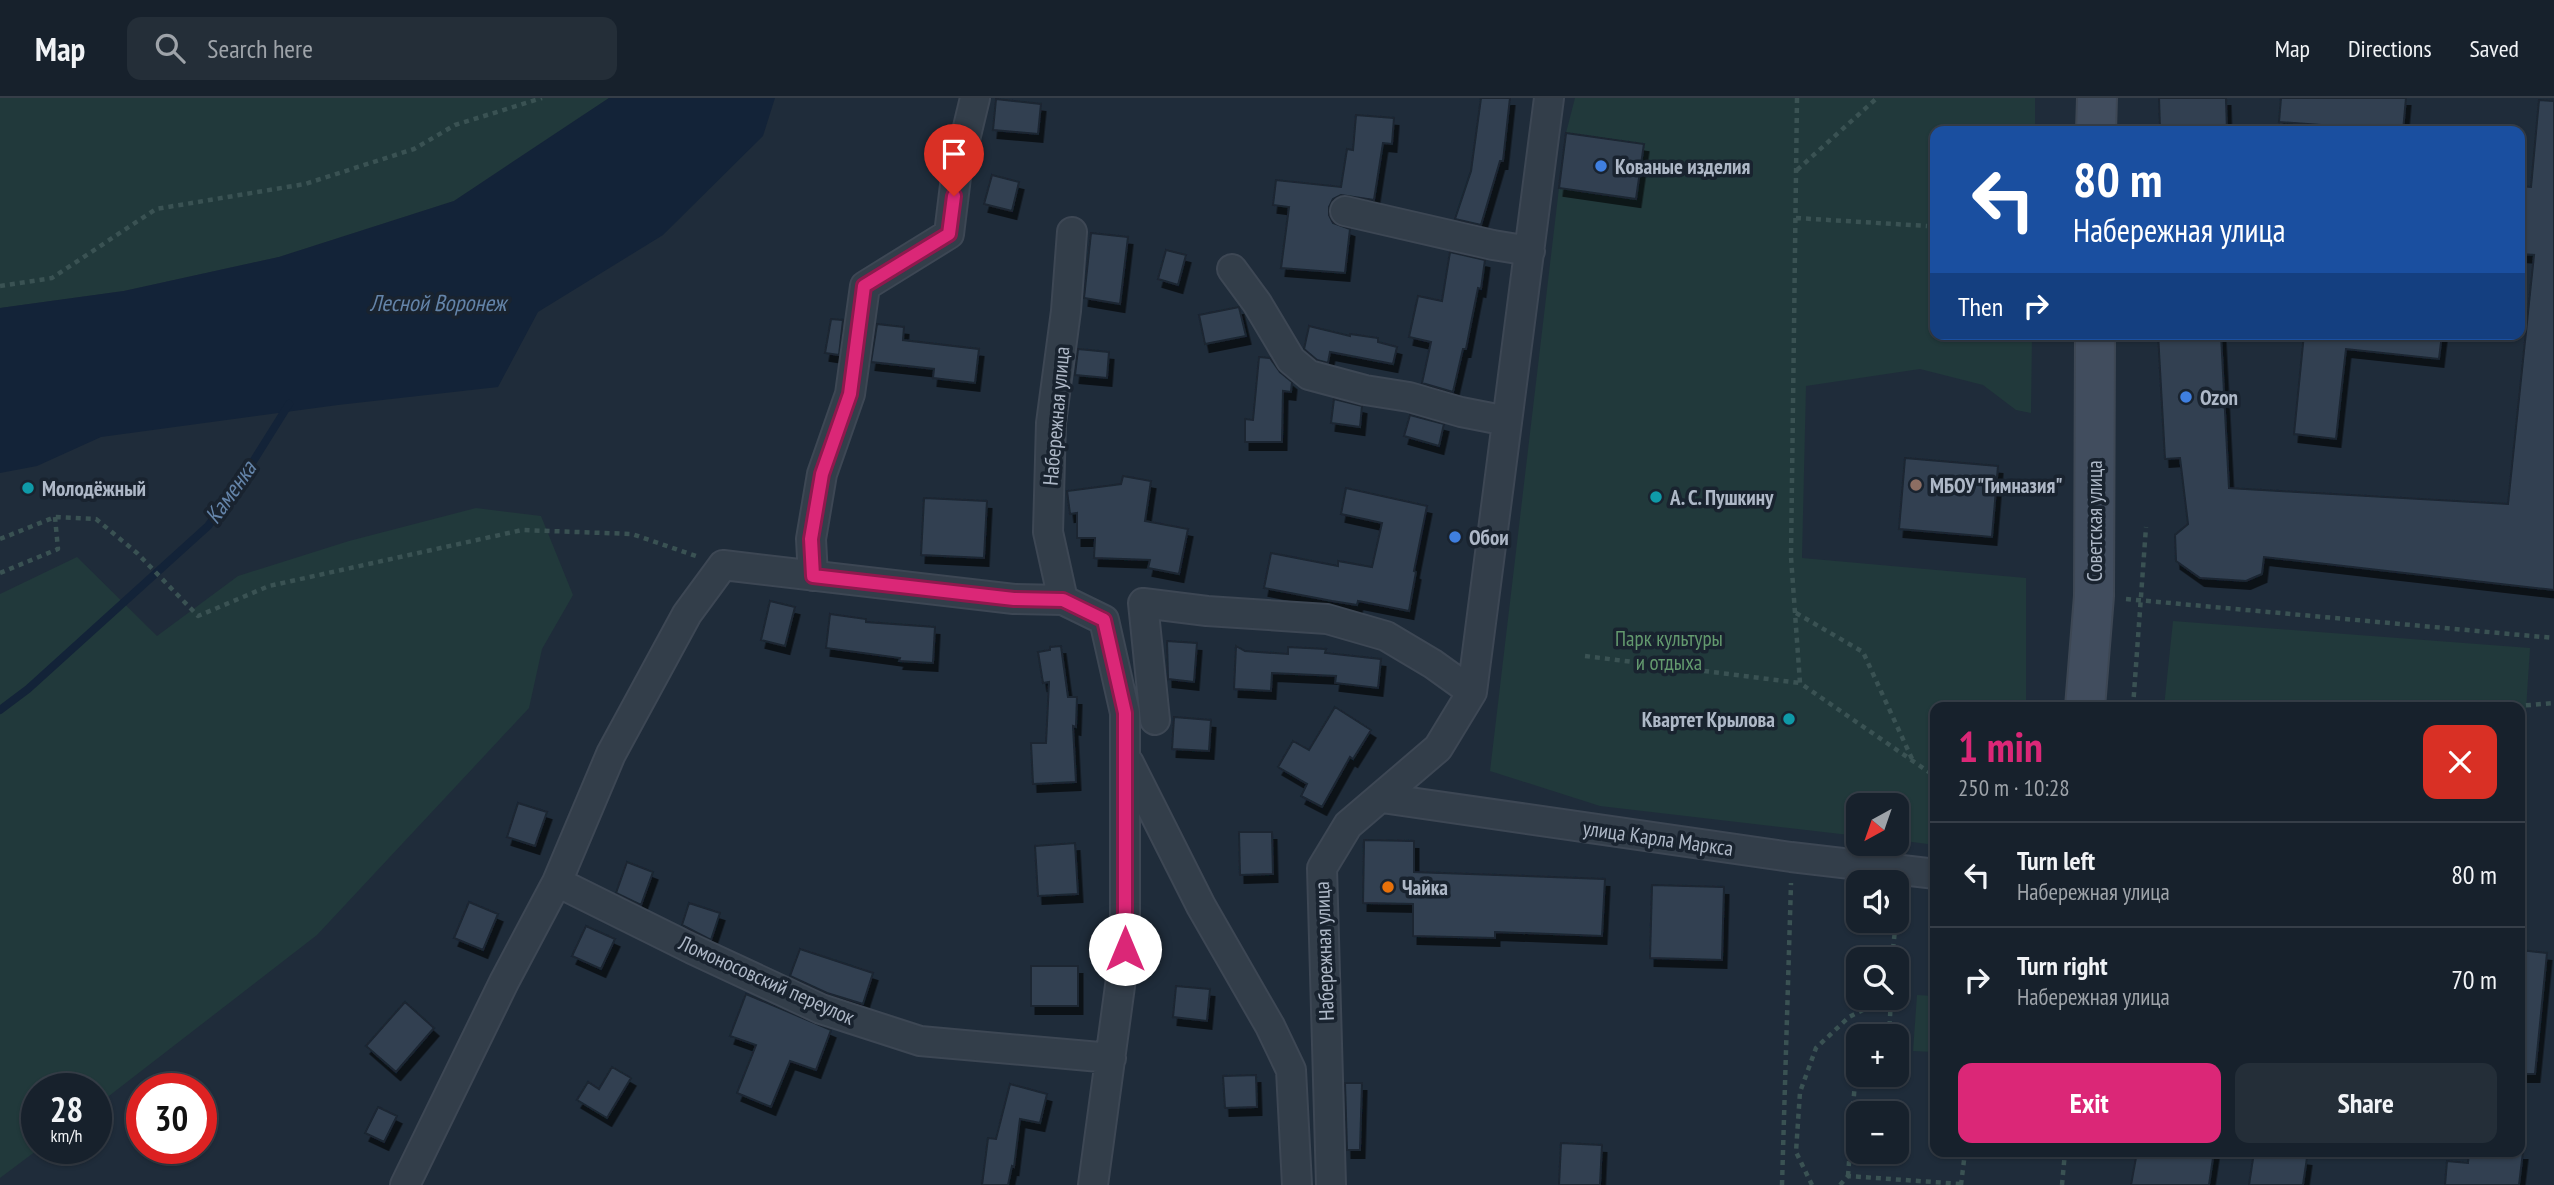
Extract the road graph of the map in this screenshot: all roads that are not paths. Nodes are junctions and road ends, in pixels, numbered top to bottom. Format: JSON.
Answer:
{"nodes":[{"id":1,"x":975,"y":98,"type":"edge"},
{"id":2,"x":1549,"y":98,"type":"edge"},
{"id":3,"x":2097,"y":98,"type":"edge"},
{"id":4,"x":2096,"y":126,"type":"edge"},
{"id":5,"x":1345,"y":211,"type":"dead end"},
{"id":6,"x":1072,"y":232,"type":"dead end"},
{"id":7,"x":1530,"y":251,"type":"junction"},
{"id":8,"x":1232,"y":269,"type":"dead end"},
{"id":9,"x":2095,"y":340,"type":"edge"},
{"id":10,"x":1507,"y":421,"type":"junction"},
{"id":11,"x":813,"y":576,"type":"junction"},
{"id":12,"x":1063,"y":600,"type":"junction"},
{"id":13,"x":1472,"y":692,"type":"junction"},
{"id":14,"x":2085,"y":702,"type":"edge"},
{"id":15,"x":1155,"y":720,"type":"dead end"},
{"id":16,"x":1126,"y":758,"type":"junction"},
{"id":17,"x":1382,"y":799,"type":"junction"},
{"id":18,"x":1930,"y":873,"type":"edge"},
{"id":19,"x":557,"y":882,"type":"junction"},
{"id":20,"x":1111,"y":1058,"type":"junction"},
{"id":21,"x":405,"y":1185,"type":"edge"},
{"id":22,"x":1093,"y":1185,"type":"edge"},
{"id":23,"x":1297,"y":1185,"type":"edge"},
{"id":24,"x":1331,"y":1185,"type":"edge"}],
"edges":[{"from":1,"to":11,"type":"street"},
{"from":2,"to":7,"type":"street","name":"Набережная улица"},
{"from":3,"to":4,"type":"main road"},
{"from":5,"to":7,"type":"street"},
{"from":6,"to":12,"type":"street","name":"Набережная улица"},
{"from":7,"to":10,"type":"street","name":"Набережная улица"},
{"from":8,"to":10,"type":"street"},
{"from":9,"to":14,"type":"main road","name":"Советская улица"},
{"from":10,"to":13,"type":"street","name":"Набережная улица"},
{"from":11,"to":12,"type":"street"},
{"from":11,"to":19,"type":"street"},
{"from":12,"to":16,"type":"street"},
{"from":13,"to":15,"type":"street"},
{"from":13,"to":17,"type":"street","name":"Набережная улица"},
{"from":16,"to":20,"type":"street"},
{"from":16,"to":23,"type":"street"},
{"from":17,"to":18,"type":"street","name":"улица Карла Маркса"},
{"from":17,"to":24,"type":"street","name":"Набережная улица"},
{"from":19,"to":20,"type":"street","name":"Ломоносовский переулок"},
{"from":19,"to":21,"type":"street"},
{"from":20,"to":22,"type":"street"}]}
